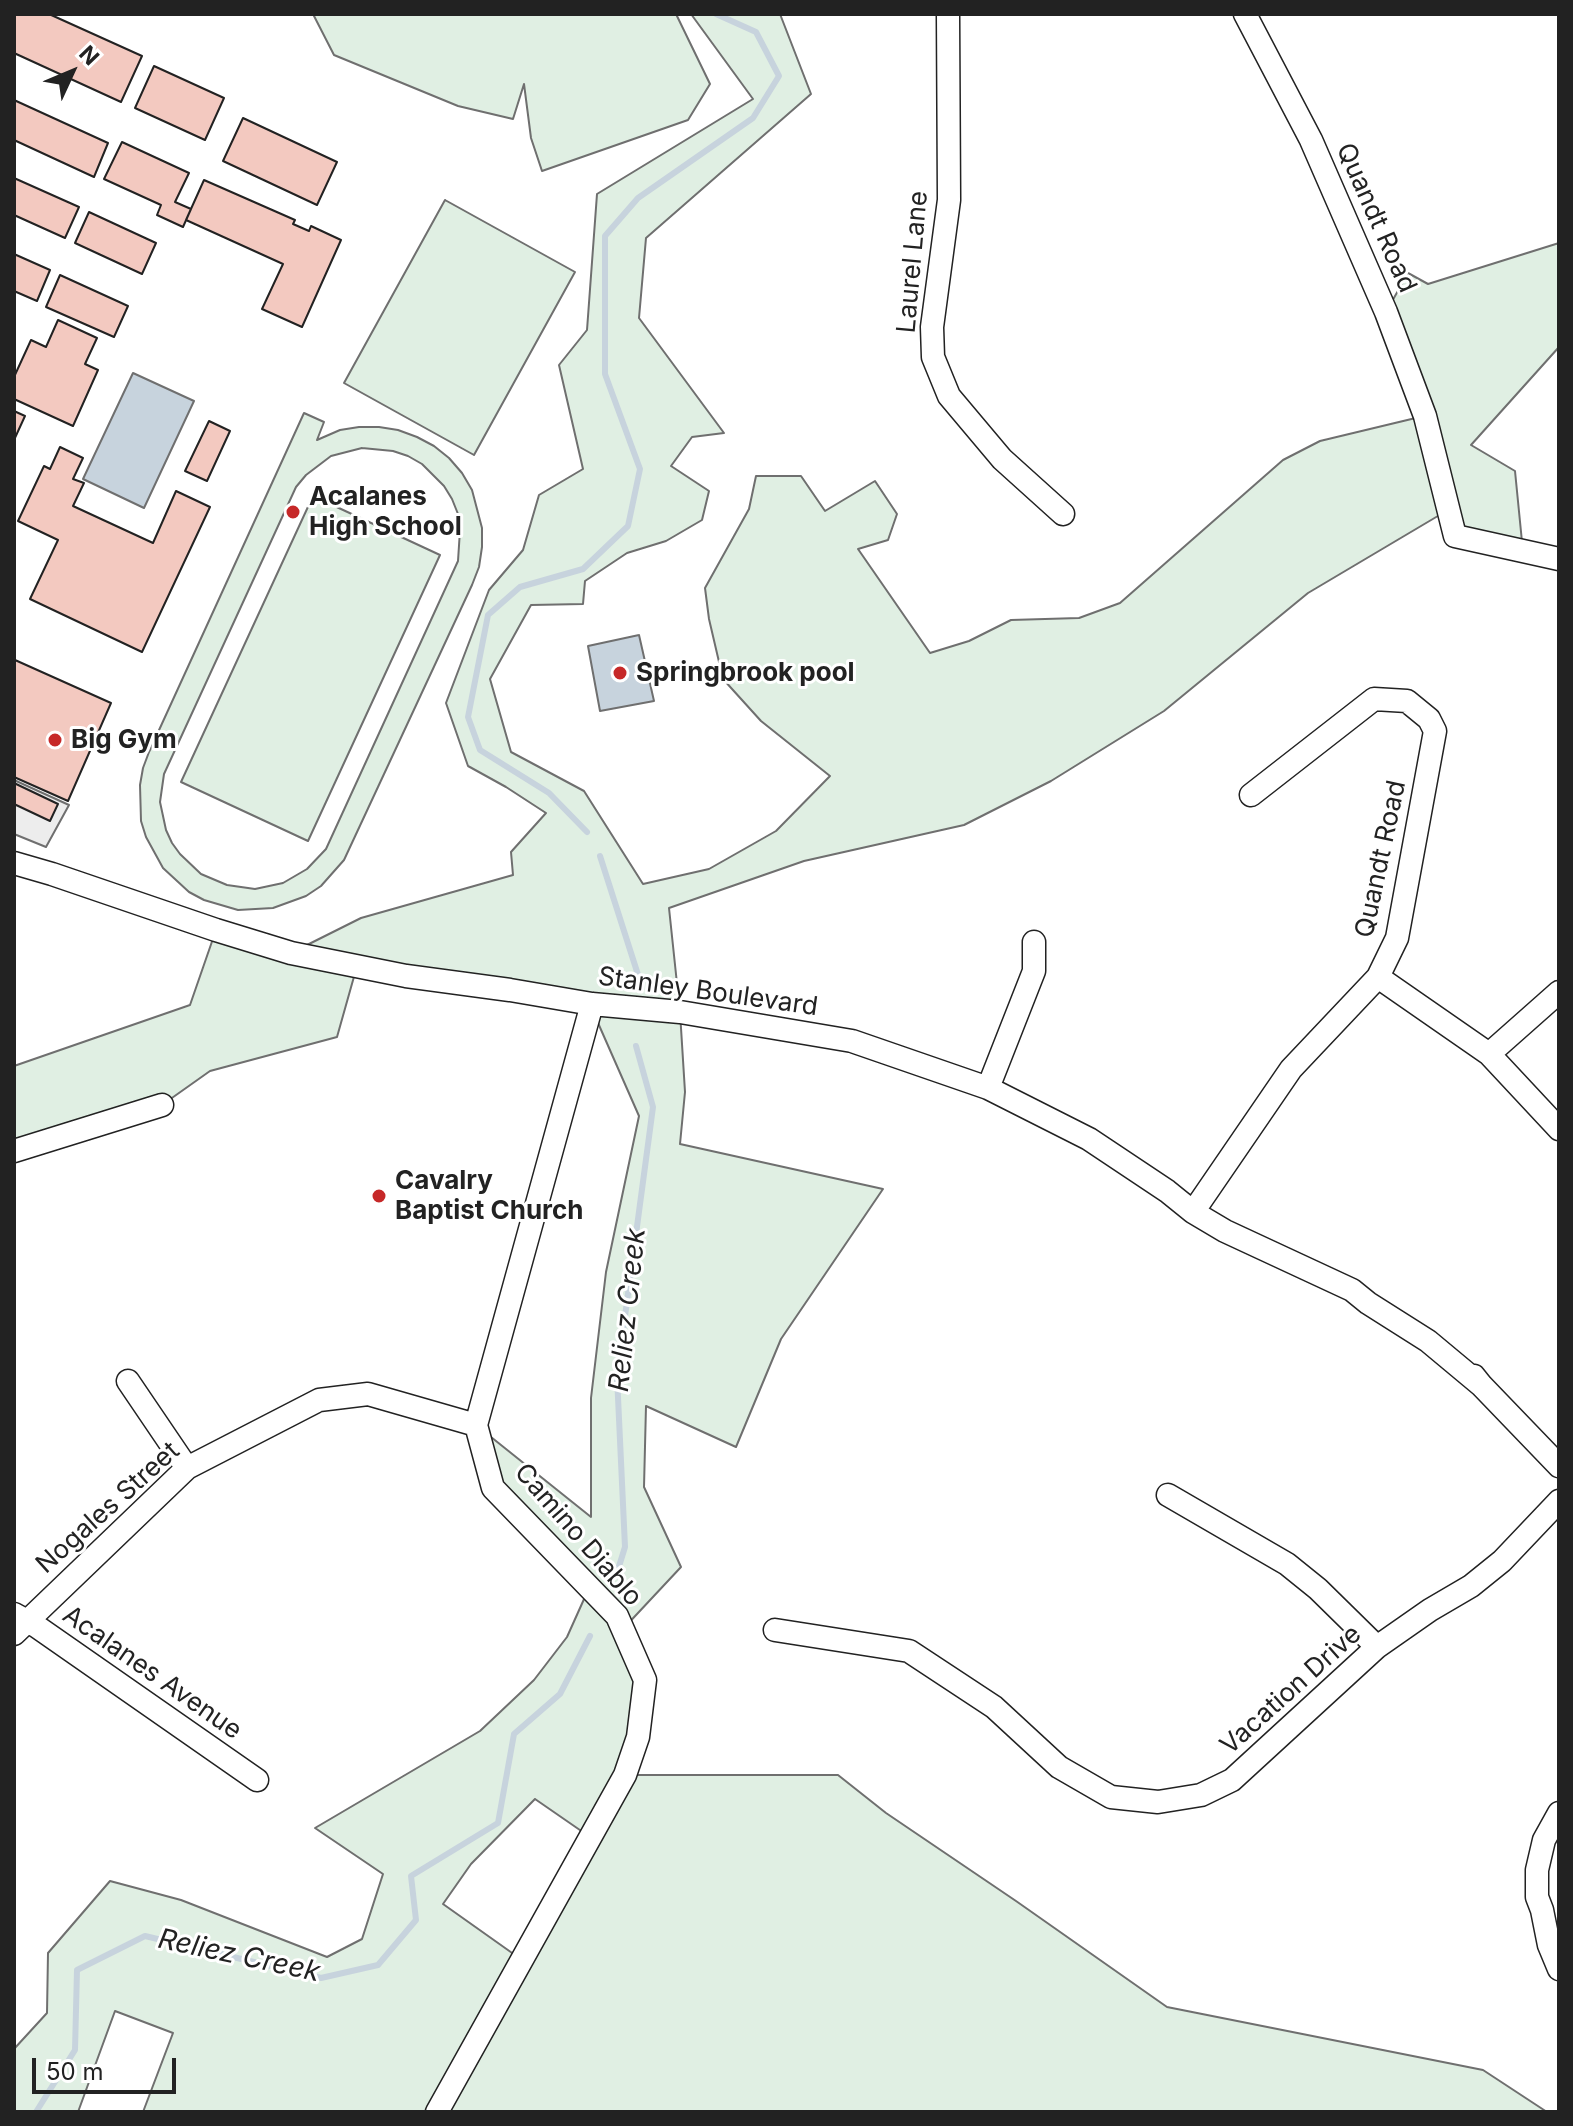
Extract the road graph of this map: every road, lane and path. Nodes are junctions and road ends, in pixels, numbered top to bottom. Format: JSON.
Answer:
{"nodes":[{"id":1,"x":948,"y":14,"type":"edge"},
{"id":2,"x":1245,"y":14,"type":"edge"},
{"id":3,"x":1063,"y":514,"type":"dead end"},
{"id":4,"x":1559,"y":559,"type":"edge"},
{"id":5,"x":1251,"y":795,"type":"dead end"},
{"id":6,"x":14,"y":863,"type":"edge"},
{"id":7,"x":1034,"y":942,"type":"dead end"},
{"id":8,"x":1378,"y":977,"type":"junction"},
{"id":9,"x":1559,"y":992,"type":"edge"},
{"id":10,"x":592,"y":1004,"type":"junction"},
{"id":11,"x":1489,"y":1054,"type":"junction"},
{"id":12,"x":988,"y":1088,"type":"junction"},
{"id":13,"x":162,"y":1105,"type":"dead end"},
{"id":14,"x":1559,"y":1129,"type":"edge"},
{"id":15,"x":14,"y":1151,"type":"edge"},
{"id":16,"x":1193,"y":1212,"type":"junction"},
{"id":17,"x":128,"y":1381,"type":"dead end"},
{"id":18,"x":476,"y":1425,"type":"junction"},
{"id":19,"x":1559,"y":1466,"type":"edge"},
{"id":20,"x":187,"y":1468,"type":"junction"},
{"id":21,"x":1168,"y":1495,"type":"dead end"},
{"id":22,"x":1559,"y":1501,"type":"edge"},
{"id":23,"x":18,"y":1623,"type":"edge"},
{"id":24,"x":775,"y":1630,"type":"dead end"},
{"id":25,"x":1377,"y":1647,"type":"junction"},
{"id":26,"x":257,"y":1780,"type":"dead end"},
{"id":27,"x":1559,"y":1813,"type":"edge"},
{"id":28,"x":1559,"y":1842,"type":"edge"},
{"id":29,"x":1548,"y":1916,"type":"edge"},
{"id":30,"x":1559,"y":1969,"type":"edge"},
{"id":31,"x":437,"y":2112,"type":"edge"}],
"edges":[{"from":1,"to":3,"type":"street","name":"Laurel Lane"},
{"from":2,"to":4,"type":"street","name":"Quandt Road"},
{"from":5,"to":8,"type":"street","name":"Quandt Road"},
{"from":6,"to":10,"type":"street","name":"Stanley Boulevard"},
{"from":7,"to":12,"type":"street"},
{"from":8,"to":11,"type":"street"},
{"from":8,"to":16,"type":"street","name":"Quandt Road"},
{"from":9,"to":11,"type":"street"},
{"from":10,"to":12,"type":"street","name":"Stanley Boulevard"},
{"from":10,"to":18,"type":"street"},
{"from":11,"to":14,"type":"street"},
{"from":12,"to":16,"type":"street","name":"Stanley Boulevard"},
{"from":13,"to":15,"type":"street"},
{"from":16,"to":19,"type":"street","name":"Stanley Boulevard"},
{"from":17,"to":20,"type":"street"},
{"from":18,"to":20,"type":"street","name":"Nogales Street"},
{"from":18,"to":31,"type":"street","name":"Camino Diablo"},
{"from":20,"to":23,"type":"street","name":"Nogales Street"},
{"from":21,"to":25,"type":"street"},
{"from":22,"to":25,"type":"street","name":"Vacation Drive"},
{"from":23,"to":26,"type":"street","name":"Acalanes Avenue"},
{"from":24,"to":25,"type":"street","name":"Vacation Drive"},
{"from":27,"to":29,"type":"street"},
{"from":28,"to":29,"type":"street"},
{"from":29,"to":30,"type":"street"}]}
